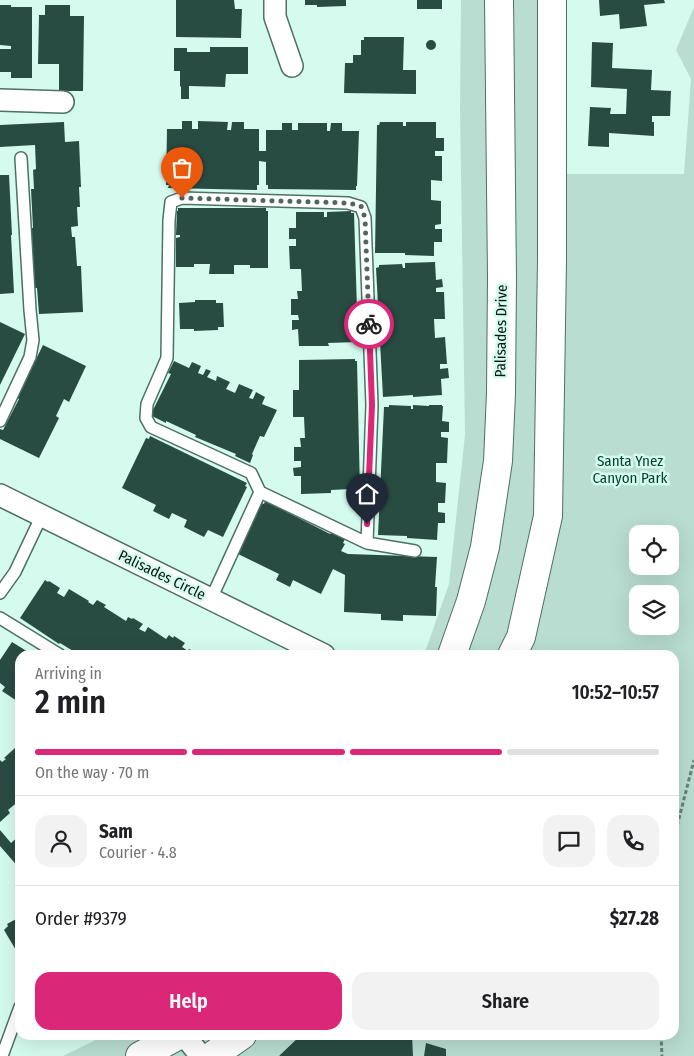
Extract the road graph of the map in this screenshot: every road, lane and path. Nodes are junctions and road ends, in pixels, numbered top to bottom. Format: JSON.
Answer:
{"nodes":[{"id":1,"x":275,"y":0,"type":"edge"},
{"id":2,"x":498,"y":0,"type":"edge"},
{"id":3,"x":552,"y":0,"type":"edge"},
{"id":4,"x":292,"y":66,"type":"dead end"},
{"id":5,"x":0,"y":100,"type":"edge"},
{"id":6,"x":63,"y":102,"type":"dead end"},
{"id":7,"x":21,"y":158,"type":"dead end"},
{"id":8,"x":0,"y":420,"type":"edge"},
{"id":9,"x":260,"y":492,"type":"junction"},
{"id":10,"x":0,"y":496,"type":"edge"},
{"id":11,"x":42,"y":516,"type":"junction"},
{"id":12,"x":367,"y":543,"type":"junction"},
{"id":13,"x":415,"y":551,"type":"dead end"},
{"id":14,"x":0,"y":593,"type":"edge"},
{"id":15,"x":211,"y":599,"type":"junction"},
{"id":16,"x":0,"y":618,"type":"edge"},
{"id":17,"x":52,"y":650,"type":"edge"},
{"id":18,"x":314,"y":650,"type":"edge"},
{"id":19,"x":454,"y":650,"type":"edge"},
{"id":20,"x":514,"y":650,"type":"edge"},
{"id":21,"x":694,"y":760,"type":"edge"},
{"id":22,"x":679,"y":818,"type":"edge"},
{"id":23,"x":15,"y":1021,"type":"edge"},
{"id":24,"x":170,"y":1040,"type":"edge"},
{"id":25,"x":188,"y":1040,"type":"edge"},
{"id":26,"x":235,"y":1040,"type":"edge"},
{"id":27,"x":661,"y":1040,"type":"edge"},
{"id":28,"x":2,"y":1056,"type":"edge"},
{"id":29,"x":140,"y":1056,"type":"edge"},
{"id":30,"x":201,"y":1056,"type":"edge"},
{"id":31,"x":212,"y":1056,"type":"edge"},
{"id":32,"x":662,"y":1056,"type":"edge"}],
"edges":[{"from":1,"to":4,"type":"street"},
{"from":2,"to":19,"type":"street","name":"Palisades Drive"},
{"from":3,"to":20,"type":"street"},
{"from":5,"to":6,"type":"street"},
{"from":7,"to":8,"type":"lane"},
{"from":9,"to":12,"type":"lane"},
{"from":9,"to":12,"type":"lane"},
{"from":9,"to":15,"type":"lane"},
{"from":10,"to":11,"type":"street","name":"Palisades Circle"},
{"from":11,"to":14,"type":"lane"},
{"from":11,"to":15,"type":"street","name":"Palisades Circle"},
{"from":12,"to":13,"type":"lane"},
{"from":15,"to":18,"type":"street","name":"Palisades Circle"},
{"from":16,"to":17,"type":"lane"},
{"from":21,"to":22,"type":"path"},
{"from":23,"to":28,"type":"lane"},
{"from":24,"to":29,"type":"street"},
{"from":25,"to":30,"type":"street"},
{"from":26,"to":31,"type":"street"},
{"from":27,"to":32,"type":"path"}]}
